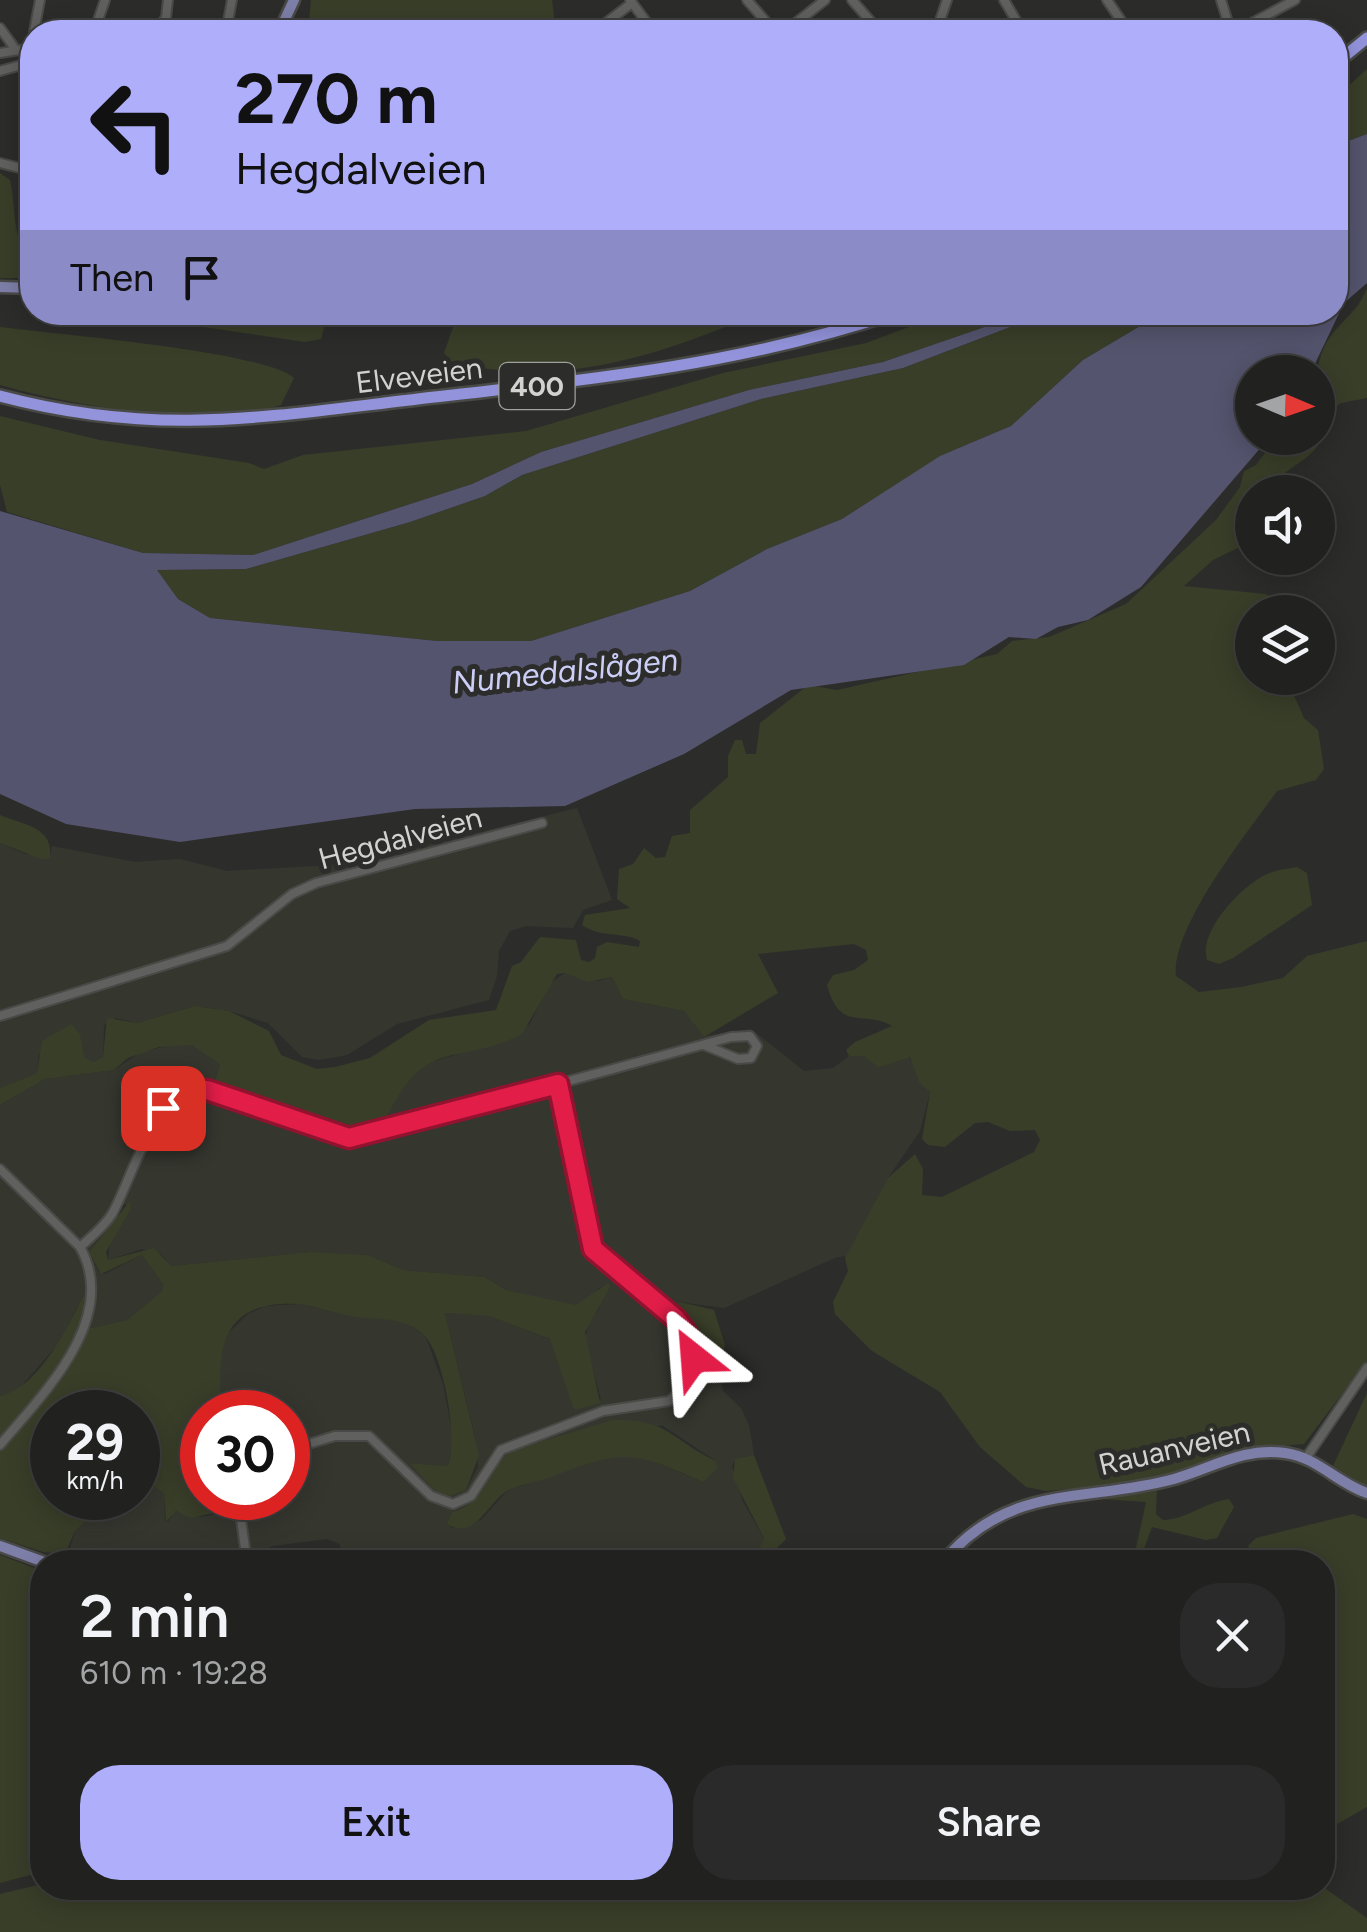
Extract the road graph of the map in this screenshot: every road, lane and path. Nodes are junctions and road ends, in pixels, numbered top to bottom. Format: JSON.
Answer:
{"nodes":[{"id":1,"x":747,"y":0,"type":"edge"},
{"id":2,"x":825,"y":0,"type":"edge"},
{"id":3,"x":852,"y":0,"type":"edge"},
{"id":4,"x":1295,"y":0,"type":"edge"},
{"id":5,"x":631,"y":1,"type":"edge"},
{"id":6,"x":608,"y":20,"type":"edge"},
{"id":7,"x":764,"y":20,"type":"edge"},
{"id":8,"x":799,"y":20,"type":"edge"},
{"id":9,"x":870,"y":20,"type":"edge"},
{"id":10,"x":1256,"y":20,"type":"edge"},
{"id":11,"x":0,"y":28,"type":"edge"},
{"id":12,"x":16,"y":50,"type":"junction"},
{"id":13,"x":20,"y":50,"type":"edge"},
{"id":14,"x":0,"y":53,"type":"edge"},
{"id":15,"x":860,"y":325,"type":"edge"},
{"id":16,"x":0,"y":396,"type":"edge"},
{"id":17,"x":542,"y":823,"type":"dead end"},
{"id":18,"x":0,"y":1016,"type":"edge"},
{"id":19,"x":704,"y":1045,"type":"junction"},
{"id":20,"x":558,"y":1084,"type":"junction"},
{"id":21,"x":0,"y":1169,"type":"edge"},
{"id":22,"x":80,"y":1247,"type":"junction"},
{"id":23,"x":1367,"y":1368,"type":"edge"},
{"id":24,"x":310,"y":1443,"type":"edge"},
{"id":25,"x":0,"y":1445,"type":"edge"},
{"id":26,"x":1306,"y":1458,"type":"junction"},
{"id":27,"x":1367,"y":1493,"type":"edge"},
{"id":28,"x":241,"y":1520,"type":"edge"},
{"id":29,"x":0,"y":1546,"type":"edge"},
{"id":30,"x":245,"y":1550,"type":"edge"},
{"id":31,"x":955,"y":1550,"type":"edge"},
{"id":32,"x":30,"y":1557,"type":"edge"}],
"edges":[{"from":1,"to":7,"type":"street"},
{"from":2,"to":8,"type":"street"},
{"from":3,"to":9,"type":"street"},
{"from":4,"to":10,"type":"street"},
{"from":5,"to":6,"type":"street"},
{"from":11,"to":12,"type":"street"},
{"from":12,"to":13,"type":"street"},
{"from":12,"to":14,"type":"street"},
{"from":15,"to":16,"type":"highway","name":"Elveveien","number":"400"},
{"from":17,"to":18,"type":"street","name":"Hegdalveien"},
{"from":19,"to":19,"type":"street"},
{"from":19,"to":20,"type":"street"},
{"from":20,"to":22,"type":"street"},
{"from":20,"to":24,"type":"street"},
{"from":21,"to":22,"type":"street"},
{"from":22,"to":25,"type":"street"},
{"from":23,"to":26,"type":"street"},
{"from":26,"to":27,"type":"main road","name":"Rauanveien"},
{"from":26,"to":31,"type":"main road","name":"Rauanveien"},
{"from":28,"to":30,"type":"street"},
{"from":29,"to":32,"type":"main road"}]}
